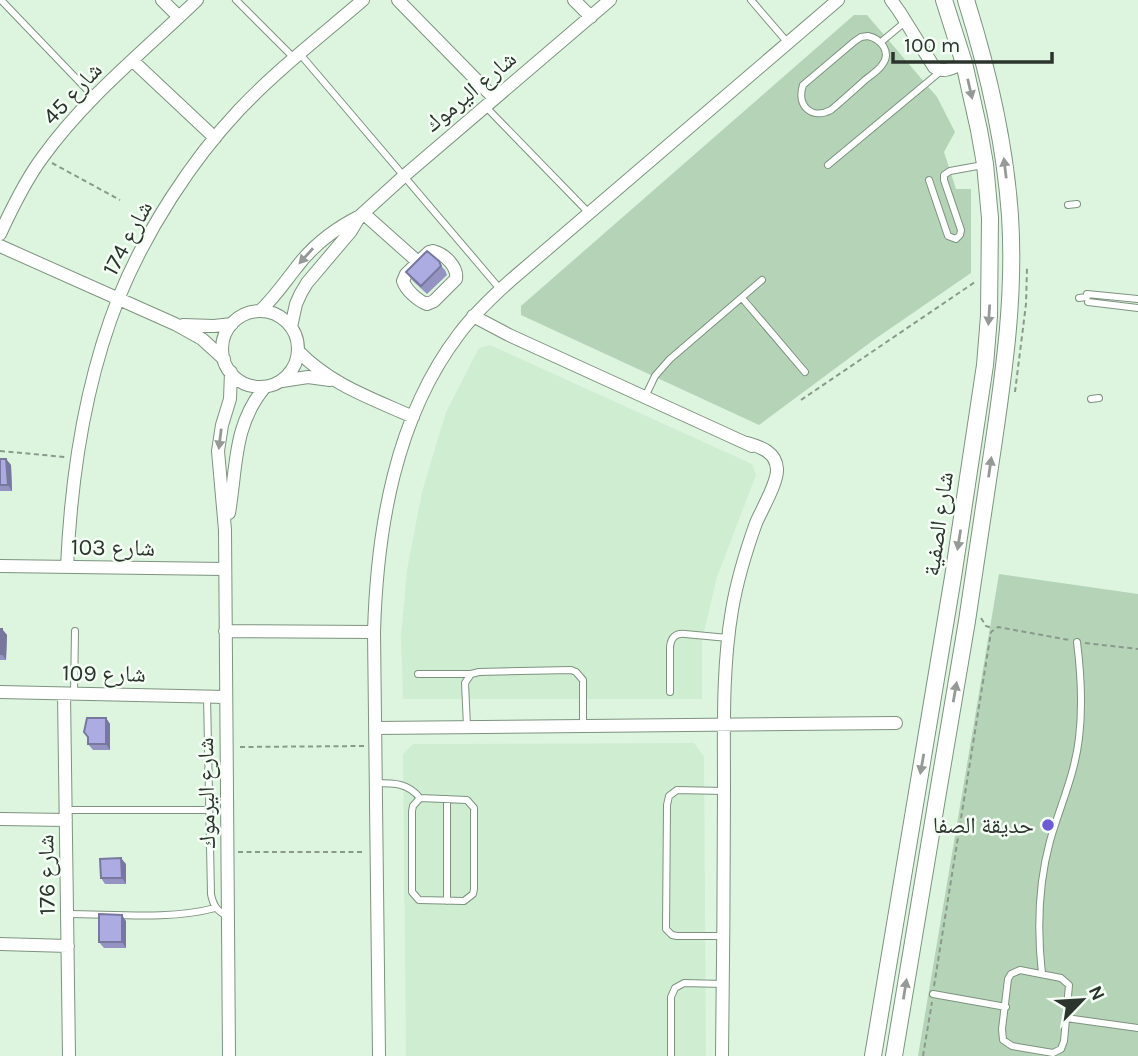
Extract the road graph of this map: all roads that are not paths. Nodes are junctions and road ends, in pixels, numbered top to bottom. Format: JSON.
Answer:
{"nodes":[{"id":1,"x":1,"y":0,"type":"edge"},
{"id":2,"x":162,"y":0,"type":"edge"},
{"id":3,"x":197,"y":0,"type":"edge"},
{"id":4,"x":236,"y":0,"type":"edge"},
{"id":5,"x":363,"y":0,"type":"edge"},
{"id":6,"x":398,"y":0,"type":"edge"},
{"id":7,"x":575,"y":0,"type":"edge"},
{"id":8,"x":610,"y":0,"type":"edge"},
{"id":9,"x":751,"y":0,"type":"edge"},
{"id":10,"x":838,"y":0,"type":"edge"},
{"id":11,"x":944,"y":0,"type":"edge"},
{"id":12,"x":966,"y":0,"type":"edge"},
{"id":13,"x":899,"y":8,"type":"edge"},
{"id":14,"x":179,"y":17,"type":"junction"},
{"id":15,"x":591,"y":17,"type":"junction"},
{"id":16,"x":881,"y":42,"type":"junction"},
{"id":17,"x":788,"y":43,"type":"junction"},
{"id":18,"x":298,"y":57,"type":"junction"},
{"id":19,"x":133,"y":61,"type":"junction"},
{"id":20,"x":964,"y":63,"type":"junction"},
{"id":21,"x":941,"y":71,"type":"junction"},
{"id":22,"x":94,"y":97,"type":"junction"},
{"id":23,"x":490,"y":102,"type":"junction"},
{"id":24,"x":215,"y":138,"type":"junction"},
{"id":25,"x":985,"y":164,"type":"junction"},
{"id":26,"x":828,"y":165,"type":"dead end"},
{"id":27,"x":404,"y":176,"type":"junction"},
{"id":28,"x":929,"y":180,"type":"dead end"},
{"id":29,"x":1077,"y":204,"type":"dead end"},
{"id":30,"x":1068,"y":205,"type":"dead end"},
{"id":31,"x":589,"y":213,"type":"junction"},
{"id":32,"x":362,"y":214,"type":"junction"},
{"id":33,"x":1010,"y":216,"type":"junction"},
{"id":34,"x":990,"y":218,"type":"junction"},
{"id":35,"x":0,"y":234,"type":"edge"},
{"id":36,"x":0,"y":246,"type":"edge"},
{"id":37,"x":418,"y":262,"type":"junction"},
{"id":38,"x":762,"y":280,"type":"dead end"},
{"id":39,"x":500,"y":289,"type":"junction"},
{"id":40,"x":742,"y":298,"type":"junction"},
{"id":41,"x":1079,"y":298,"type":"dead end"},
{"id":42,"x":1088,"y":298,"type":"junction"},
{"id":43,"x":118,"y":299,"type":"junction"},
{"id":44,"x":1138,"y":299,"type":"edge"},
{"id":45,"x":1138,"y":308,"type":"edge"},
{"id":46,"x":260,"y":311,"type":"junction"},
{"id":47,"x":473,"y":316,"type":"junction"},
{"id":48,"x":175,"y":324,"type":"junction"},
{"id":49,"x":232,"y":324,"type":"junction"},
{"id":50,"x":291,"y":327,"type":"junction"},
{"id":51,"x":298,"y":351,"type":"junction"},
{"id":52,"x":224,"y":359,"type":"junction"},
{"id":53,"x":230,"y":372,"type":"junction"},
{"id":54,"x":805,"y":372,"type":"dead end"},
{"id":55,"x":282,"y":381,"type":"junction"},
{"id":56,"x":335,"y":382,"type":"junction"},
{"id":57,"x":265,"y":387,"type":"junction"},
{"id":58,"x":645,"y":397,"type":"junction"},
{"id":59,"x":1099,"y":398,"type":"dead end"},
{"id":60,"x":1091,"y":399,"type":"dead end"},
{"id":61,"x":413,"y":417,"type":"junction"},
{"id":62,"x":225,"y":530,"type":"junction"},
{"id":63,"x":0,"y":566,"type":"edge"},
{"id":64,"x":67,"y":567,"type":"junction"},
{"id":65,"x":225,"y":569,"type":"junction"},
{"id":66,"x":75,"y":631,"type":"dead end"},
{"id":67,"x":225,"y":631,"type":"junction"},
{"id":68,"x":374,"y":632,"type":"junction"},
{"id":69,"x":728,"y":638,"type":"junction"},
{"id":70,"x":1077,"y":642,"type":"road end"},
{"id":71,"x":418,"y":674,"type":"dead end"},
{"id":72,"x":471,"y":674,"type":"junction"},
{"id":73,"x":0,"y":692,"type":"edge"},
{"id":74,"x":670,"y":692,"type":"dead end"},
{"id":75,"x":69,"y":694,"type":"junction"},
{"id":76,"x":207,"y":696,"type":"junction"},
{"id":77,"x":226,"y":697,"type":"junction"},
{"id":78,"x":896,"y":723,"type":"dead end"},
{"id":79,"x":583,"y":725,"type":"junction"},
{"id":80,"x":724,"y":725,"type":"junction"},
{"id":81,"x":467,"y":726,"type":"junction"},
{"id":82,"x":375,"y":728,"type":"junction"},
{"id":83,"x":376,"y":783,"type":"junction"},
{"id":84,"x":724,"y":791,"type":"junction"},
{"id":85,"x":420,"y":798,"type":"junction"},
{"id":86,"x":447,"y":799,"type":"junction"},
{"id":87,"x":209,"y":810,"type":"junction"},
{"id":88,"x":66,"y":815,"type":"junction"},
{"id":89,"x":0,"y":818,"type":"edge"},
{"id":90,"x":447,"y":901,"type":"junction"},
{"id":91,"x":215,"y":908,"type":"junction"},
{"id":92,"x":68,"y":914,"type":"junction"},
{"id":93,"x":229,"y":917,"type":"junction"},
{"id":94,"x":723,"y":936,"type":"junction"},
{"id":95,"x":0,"y":944,"type":"edge"},
{"id":96,"x":68,"y":946,"type":"junction"},
{"id":97,"x":1042,"y":974,"type":"junction"},
{"id":98,"x":723,"y":984,"type":"junction"},
{"id":99,"x":933,"y":994,"type":"road end"},
{"id":100,"x":1006,"y":1007,"type":"junction"},
{"id":101,"x":1066,"y":1018,"type":"junction"},
{"id":102,"x":1138,"y":1028,"type":"edge"},
{"id":103,"x":1032,"y":1053,"type":"edge"},
{"id":104,"x":69,"y":1056,"type":"edge"},
{"id":105,"x":229,"y":1056,"type":"edge"},
{"id":106,"x":379,"y":1056,"type":"edge"},
{"id":107,"x":671,"y":1056,"type":"edge"},
{"id":108,"x":722,"y":1056,"type":"edge"},
{"id":109,"x":873,"y":1056,"type":"edge"},
{"id":110,"x":894,"y":1056,"type":"edge"}],
"edges":[{"from":1,"to":22,"type":"lane"},
{"from":2,"to":14,"type":"street"},
{"from":3,"to":14,"type":"street","name":"شارع 45"},
{"from":4,"to":18,"type":"lane"},
{"from":5,"to":18,"type":"street","name":"شارع 174"},
{"from":6,"to":23,"type":"street"},
{"from":7,"to":15,"type":"street"},
{"from":8,"to":15,"type":"street","name":"شارع اليرموك"},
{"from":9,"to":17,"type":"lane"},
{"from":10,"to":17,"type":"street"},
{"from":11,"to":20,"type":"main road","name":"شارع الصفية"},
{"from":33,"to":12,"type":"main road","name":"شارع الصفية","one_way":true},
{"from":13,"to":16,"type":"lane"},
{"from":13,"to":21,"type":"street"},
{"from":14,"to":19,"type":"street","name":"شارع 45"},
{"from":15,"to":23,"type":"street","name":"شارع اليرموك"},
{"from":16,"to":16,"type":"lane"},
{"from":17,"to":31,"type":"street"},
{"from":18,"to":24,"type":"street","name":"شارع 174"},
{"from":18,"to":27,"type":"lane"},
{"from":19,"to":22,"type":"street","name":"شارع 45"},
{"from":19,"to":24,"type":"street"},
{"from":20,"to":21,"type":"street"},
{"from":20,"to":25,"type":"main road","name":"شارع الصفية","one_way":true},
{"from":21,"to":26,"type":"lane"},
{"from":22,"to":35,"type":"street","name":"شارع 45"},
{"from":23,"to":27,"type":"street","name":"شارع اليرموك"},
{"from":23,"to":31,"type":"lane"},
{"from":24,"to":43,"type":"street","name":"شارع 174"},
{"from":25,"to":28,"type":"lane"},
{"from":25,"to":34,"type":"main road","name":"شارع الصفية"},
{"from":27,"to":32,"type":"street","name":"شارع اليرموك"},
{"from":27,"to":39,"type":"lane"},
{"from":29,"to":30,"type":"lane"},
{"from":31,"to":39,"type":"street"},
{"from":32,"to":37,"type":"street"},
{"from":32,"to":46,"type":"street","name":"شارع اليرموك","one_way":true},
{"from":32,"to":50,"type":"street","name":"شارع اليرموك"},
{"from":33,"to":34,"type":"main road"},
{"from":110,"to":33,"type":"main road","name":"شارع الصفية","one_way":true},
{"from":34,"to":109,"type":"main road","name":"شارع الصفية","one_way":true},
{"from":36,"to":43,"type":"street"},
{"from":37,"to":37,"type":"street"},
{"from":38,"to":40,"type":"lane"},
{"from":39,"to":47,"type":"street"},
{"from":40,"to":54,"type":"lane"},
{"from":40,"to":58,"type":"lane"},
{"from":41,"to":42,"type":"lane"},
{"from":42,"to":44,"type":"lane"},
{"from":42,"to":45,"type":"lane"},
{"from":43,"to":48,"type":"street"},
{"from":43,"to":64,"type":"street","name":"شارع 174"},
{"from":46,"to":49,"type":"street"},
{"from":46,"to":50,"type":"street"},
{"from":47,"to":58,"type":"street"},
{"from":47,"to":61,"type":"street"},
{"from":48,"to":49,"type":"street"},
{"from":48,"to":52,"type":"street"},
{"from":49,"to":52,"type":"street"},
{"from":50,"to":51,"type":"street"},
{"from":51,"to":55,"type":"street"},
{"from":51,"to":56,"type":"street"},
{"from":52,"to":53,"type":"street"},
{"from":53,"to":57,"type":"street"},
{"from":53,"to":62,"type":"street","name":"شارع اليرموك","one_way":true},
{"from":55,"to":56,"type":"street"},
{"from":55,"to":57,"type":"street"},
{"from":56,"to":61,"type":"street"},
{"from":57,"to":62,"type":"street","name":"شارع اليرموك"},
{"from":58,"to":69,"type":"street"},
{"from":59,"to":60,"type":"lane"},
{"from":61,"to":68,"type":"street"},
{"from":62,"to":65,"type":"street","name":"شارع اليرموك"},
{"from":63,"to":64,"type":"street","name":"شارع 103"},
{"from":64,"to":65,"type":"street","name":"شارع 103"},
{"from":65,"to":67,"type":"street","name":"شارع اليرموك"},
{"from":66,"to":75,"type":"lane"},
{"from":67,"to":68,"type":"street"},
{"from":67,"to":77,"type":"street","name":"شارع اليرموك"},
{"from":68,"to":82,"type":"street"},
{"from":69,"to":74,"type":"lane"},
{"from":69,"to":80,"type":"street"},
{"from":70,"to":97,"type":"lane"},
{"from":71,"to":72,"type":"lane"},
{"from":72,"to":79,"type":"lane"},
{"from":72,"to":81,"type":"lane"},
{"from":73,"to":75,"type":"street","name":"شارع 109"},
{"from":75,"to":76,"type":"street","name":"شارع 109"},
{"from":75,"to":88,"type":"street","name":"شارع 176"},
{"from":76,"to":77,"type":"street","name":"شارع 109"},
{"from":76,"to":87,"type":"lane"},
{"from":77,"to":93,"type":"street","name":"شارع اليرموك"},
{"from":78,"to":80,"type":"street"},
{"from":79,"to":80,"type":"street"},
{"from":79,"to":81,"type":"street"},
{"from":80,"to":84,"type":"street"},
{"from":81,"to":82,"type":"street"},
{"from":82,"to":83,"type":"street"},
{"from":83,"to":85,"type":"lane"},
{"from":83,"to":106,"type":"street"},
{"from":84,"to":94,"type":"street"},
{"from":84,"to":94,"type":"lane"},
{"from":85,"to":86,"type":"lane"},
{"from":85,"to":90,"type":"lane"},
{"from":86,"to":90,"type":"lane"},
{"from":86,"to":90,"type":"lane"},
{"from":87,"to":88,"type":"lane"},
{"from":87,"to":91,"type":"lane"},
{"from":88,"to":89,"type":"street"},
{"from":88,"to":92,"type":"street","name":"شارع 176"},
{"from":91,"to":92,"type":"lane"},
{"from":91,"to":93,"type":"lane"},
{"from":92,"to":96,"type":"street","name":"شارع 176"},
{"from":93,"to":105,"type":"street","name":"شارع اليرموك"},
{"from":94,"to":98,"type":"street"},
{"from":95,"to":96,"type":"street"},
{"from":96,"to":104,"type":"street","name":"شارع 176"},
{"from":97,"to":100,"type":"lane"},
{"from":97,"to":101,"type":"lane"},
{"from":98,"to":107,"type":"lane"},
{"from":98,"to":108,"type":"street"},
{"from":99,"to":100,"type":"lane"},
{"from":100,"to":103,"type":"lane"},
{"from":101,"to":102,"type":"lane"},
{"from":101,"to":103,"type":"lane"}]}
